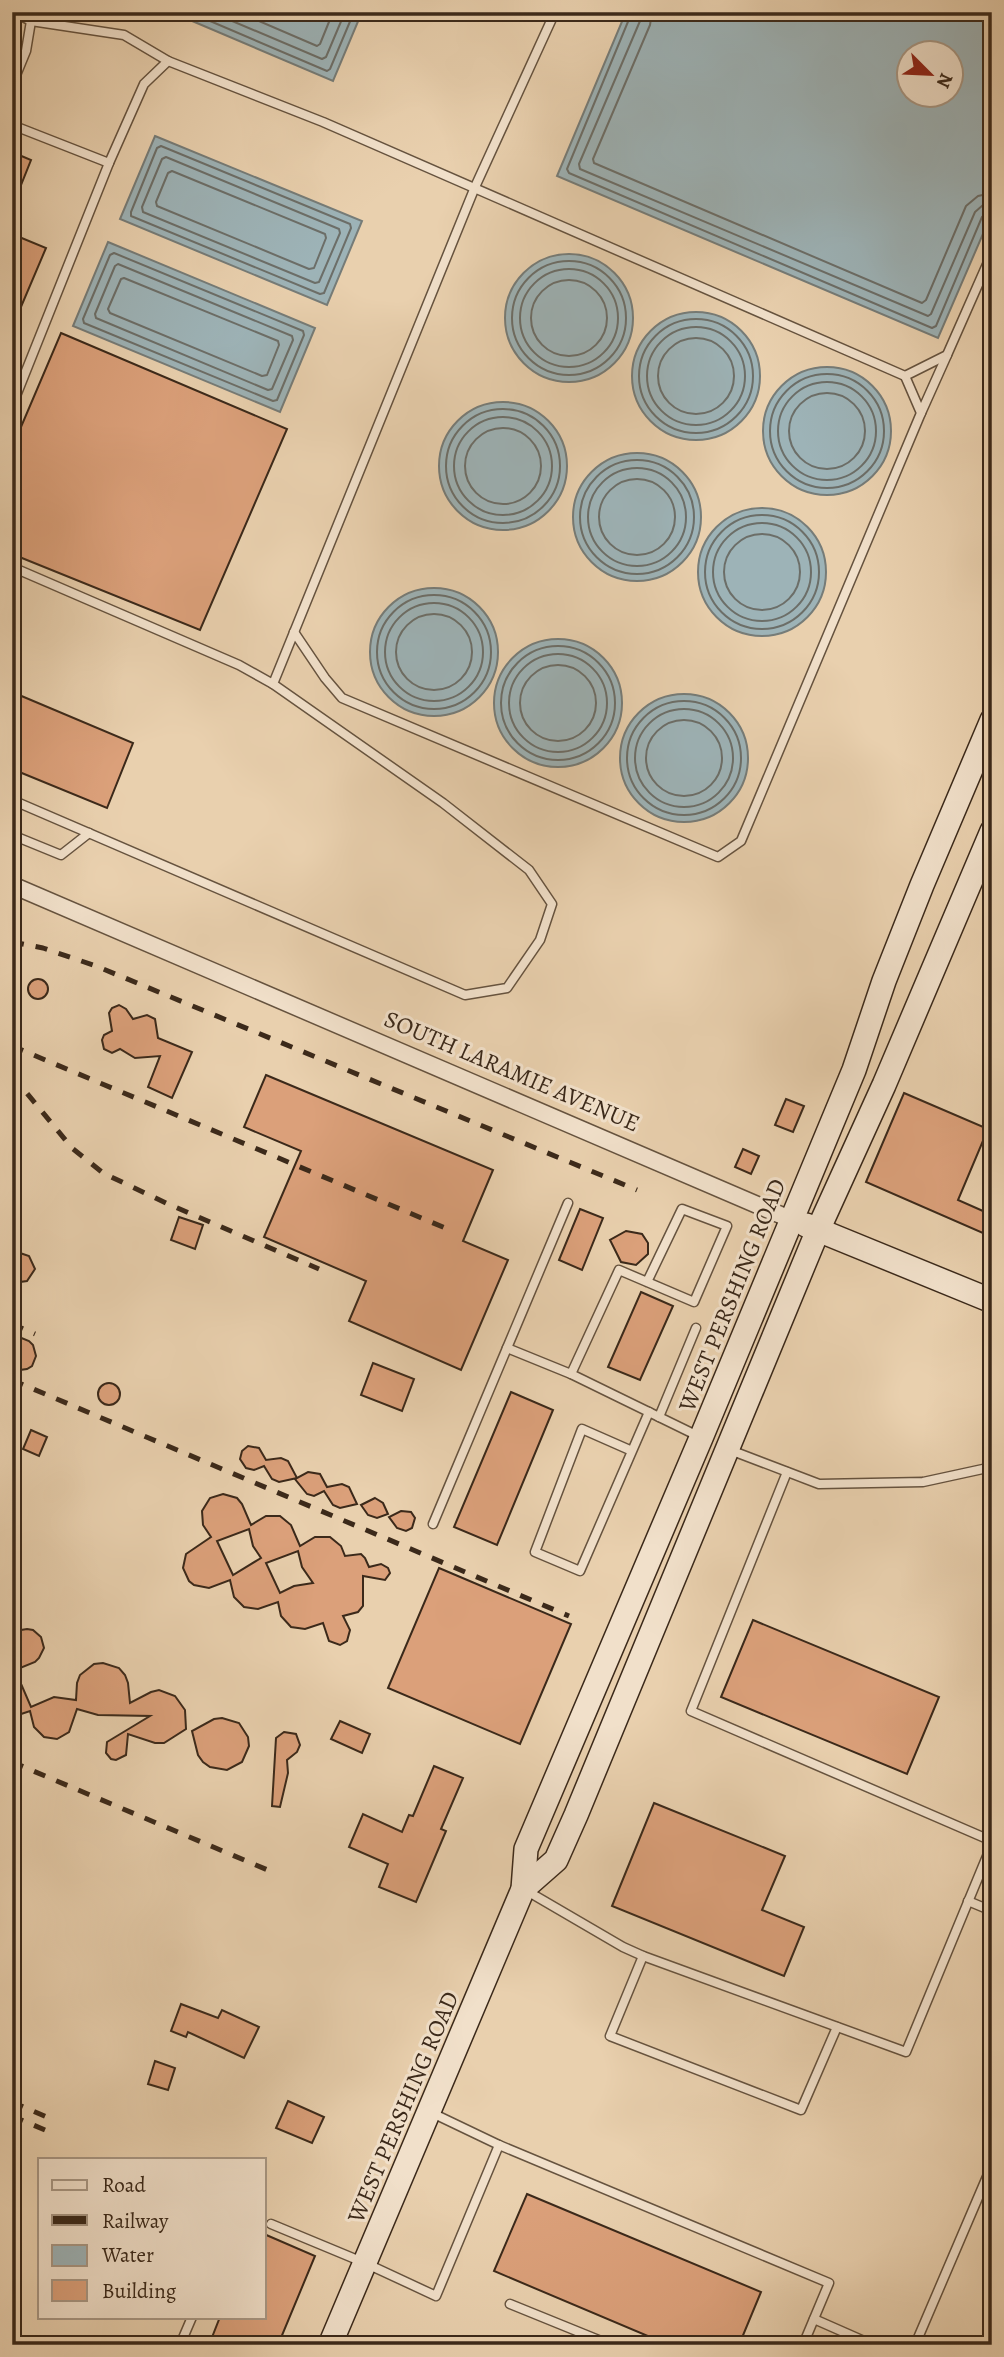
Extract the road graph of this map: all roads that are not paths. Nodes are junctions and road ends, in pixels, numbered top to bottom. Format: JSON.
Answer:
{"nodes":[{"id":1,"x":13,"y":12,"type":"edge"},
{"id":2,"x":555,"y":12,"type":"edge"},
{"id":3,"x":31,"y":21,"type":"junction"},
{"id":4,"x":168,"y":61,"type":"junction"},
{"id":5,"x":12,"y":85,"type":"edge"},
{"id":6,"x":12,"y":125,"type":"edge"},
{"id":7,"x":109,"y":163,"type":"junction"},
{"id":8,"x":475,"y":187,"type":"junction"},
{"id":9,"x":992,"y":253,"type":"edge"},
{"id":10,"x":947,"y":355,"type":"junction"},
{"id":11,"x":905,"y":376,"type":"junction"},
{"id":12,"x":12,"y":405,"type":"edge"},
{"id":13,"x":921,"y":413,"type":"junction"},
{"id":14,"x":12,"y":567,"type":"edge"},
{"id":15,"x":294,"y":632,"type":"junction"},
{"id":16,"x":273,"y":684,"type":"junction"},
{"id":17,"x":992,"y":720,"type":"edge"},
{"id":18,"x":12,"y":800,"type":"edge"},
{"id":19,"x":992,"y":831,"type":"edge"},
{"id":20,"x":89,"y":833,"type":"junction"},
{"id":21,"x":12,"y":835,"type":"edge"},
{"id":22,"x":12,"y":885,"type":"edge"},
{"id":23,"x":568,"y":1203,"type":"dead end"},
{"id":24,"x":790,"y":1219,"type":"junction"},
{"id":25,"x":818,"y":1230,"type":"junction"},
{"id":26,"x":647,"y":1282,"type":"junction"},
{"id":27,"x":992,"y":1301,"type":"edge"},
{"id":28,"x":696,"y":1328,"type":"dead end"},
{"id":29,"x":507,"y":1348,"type":"junction"},
{"id":30,"x":571,"y":1374,"type":"junction"},
{"id":31,"x":649,"y":1412,"type":"junction"},
{"id":32,"x":659,"y":1417,"type":"junction"},
{"id":33,"x":701,"y":1438,"type":"junction"},
{"id":34,"x":729,"y":1450,"type":"junction"},
{"id":35,"x":632,"y":1451,"type":"junction"},
{"id":36,"x":992,"y":1467,"type":"edge"},
{"id":37,"x":787,"y":1472,"type":"junction"},
{"id":38,"x":433,"y":1524,"type":"dead end"},
{"id":39,"x":992,"y":1843,"type":"edge"},
{"id":40,"x":523,"y":1889,"type":"junction"},
{"id":41,"x":968,"y":1901,"type":"junction"},
{"id":42,"x":992,"y":1911,"type":"edge"},
{"id":43,"x":643,"y":1956,"type":"junction"},
{"id":44,"x":837,"y":2027,"type":"junction"},
{"id":45,"x":429,"y":2112,"type":"junction"},
{"id":46,"x":499,"y":2146,"type":"junction"},
{"id":47,"x":992,"y":2165,"type":"edge"},
{"id":48,"x":271,"y":2224,"type":"dead end"},
{"id":49,"x":365,"y":2263,"type":"junction"},
{"id":50,"x":510,"y":2304,"type":"dead end"},
{"id":51,"x":192,"y":2318,"type":"edge"},
{"id":52,"x":814,"y":2319,"type":"junction"},
{"id":53,"x":180,"y":2345,"type":"edge"},
{"id":54,"x":330,"y":2345,"type":"edge"},
{"id":55,"x":611,"y":2345,"type":"edge"},
{"id":56,"x":803,"y":2345,"type":"edge"},
{"id":57,"x":873,"y":2345,"type":"edge"},
{"id":58,"x":915,"y":2345,"type":"edge"}],
"edges":[{"from":1,"to":3,"type":"lane"},
{"from":2,"to":8,"type":"lane"},
{"from":3,"to":4,"type":"lane"},
{"from":3,"to":5,"type":"lane"},
{"from":4,"to":7,"type":"lane"},
{"from":4,"to":8,"type":"lane"},
{"from":6,"to":7,"type":"lane"},
{"from":7,"to":12,"type":"lane"},
{"from":8,"to":11,"type":"lane"},
{"from":8,"to":15,"type":"lane"},
{"from":9,"to":10,"type":"lane"},
{"from":10,"to":11,"type":"lane"},
{"from":10,"to":13,"type":"lane"},
{"from":11,"to":13,"type":"lane"},
{"from":13,"to":15,"type":"lane"},
{"from":14,"to":16,"type":"lane"},
{"from":15,"to":16,"type":"lane"},
{"from":16,"to":20,"type":"lane"},
{"from":17,"to":24,"type":"main road","name":"WEST PERSHING ROAD"},
{"from":18,"to":20,"type":"lane"},
{"from":19,"to":25,"type":"main road","name":"WEST PERSHING ROAD"},
{"from":20,"to":21,"type":"lane"},
{"from":22,"to":24,"type":"street","name":"SOUTH LARAMIE AVENUE"},
{"from":23,"to":29,"type":"lane"},
{"from":24,"to":25,"type":"main road","name":"SOUTH LARAMIE AVENUE"},
{"from":24,"to":33,"type":"main road","name":"WEST PERSHING ROAD"},
{"from":25,"to":27,"type":"main road","name":"SOUTH LARAMIE AVENUE"},
{"from":25,"to":34,"type":"main road","name":"WEST PERSHING ROAD"},
{"from":26,"to":26,"type":"lane"},
{"from":26,"to":30,"type":"lane"},
{"from":28,"to":32,"type":"lane"},
{"from":29,"to":30,"type":"lane"},
{"from":29,"to":38,"type":"lane"},
{"from":30,"to":31,"type":"lane"},
{"from":31,"to":32,"type":"lane"},
{"from":31,"to":35,"type":"lane"},
{"from":32,"to":33,"type":"lane"},
{"from":33,"to":34,"type":"main road"},
{"from":33,"to":40,"type":"main road","name":"WEST PERSHING ROAD"},
{"from":34,"to":37,"type":"lane"},
{"from":34,"to":40,"type":"main road","name":"WEST PERSHING ROAD"},
{"from":35,"to":35,"type":"lane"},
{"from":36,"to":37,"type":"lane"},
{"from":37,"to":39,"type":"lane"},
{"from":39,"to":41,"type":"lane"},
{"from":40,"to":43,"type":"lane"},
{"from":40,"to":45,"type":"main road","name":"WEST PERSHING ROAD"},
{"from":41,"to":42,"type":"lane"},
{"from":41,"to":44,"type":"lane"},
{"from":43,"to":44,"type":"lane"},
{"from":43,"to":44,"type":"lane"},
{"from":45,"to":46,"type":"lane"},
{"from":45,"to":49,"type":"main road","name":"WEST PERSHING ROAD"},
{"from":46,"to":49,"type":"lane"},
{"from":46,"to":52,"type":"lane"},
{"from":47,"to":58,"type":"lane"},
{"from":48,"to":49,"type":"lane"},
{"from":49,"to":54,"type":"main road","name":"WEST PERSHING ROAD"},
{"from":50,"to":55,"type":"lane"},
{"from":51,"to":53,"type":"lane"},
{"from":52,"to":56,"type":"lane"},
{"from":52,"to":57,"type":"lane"}]}
